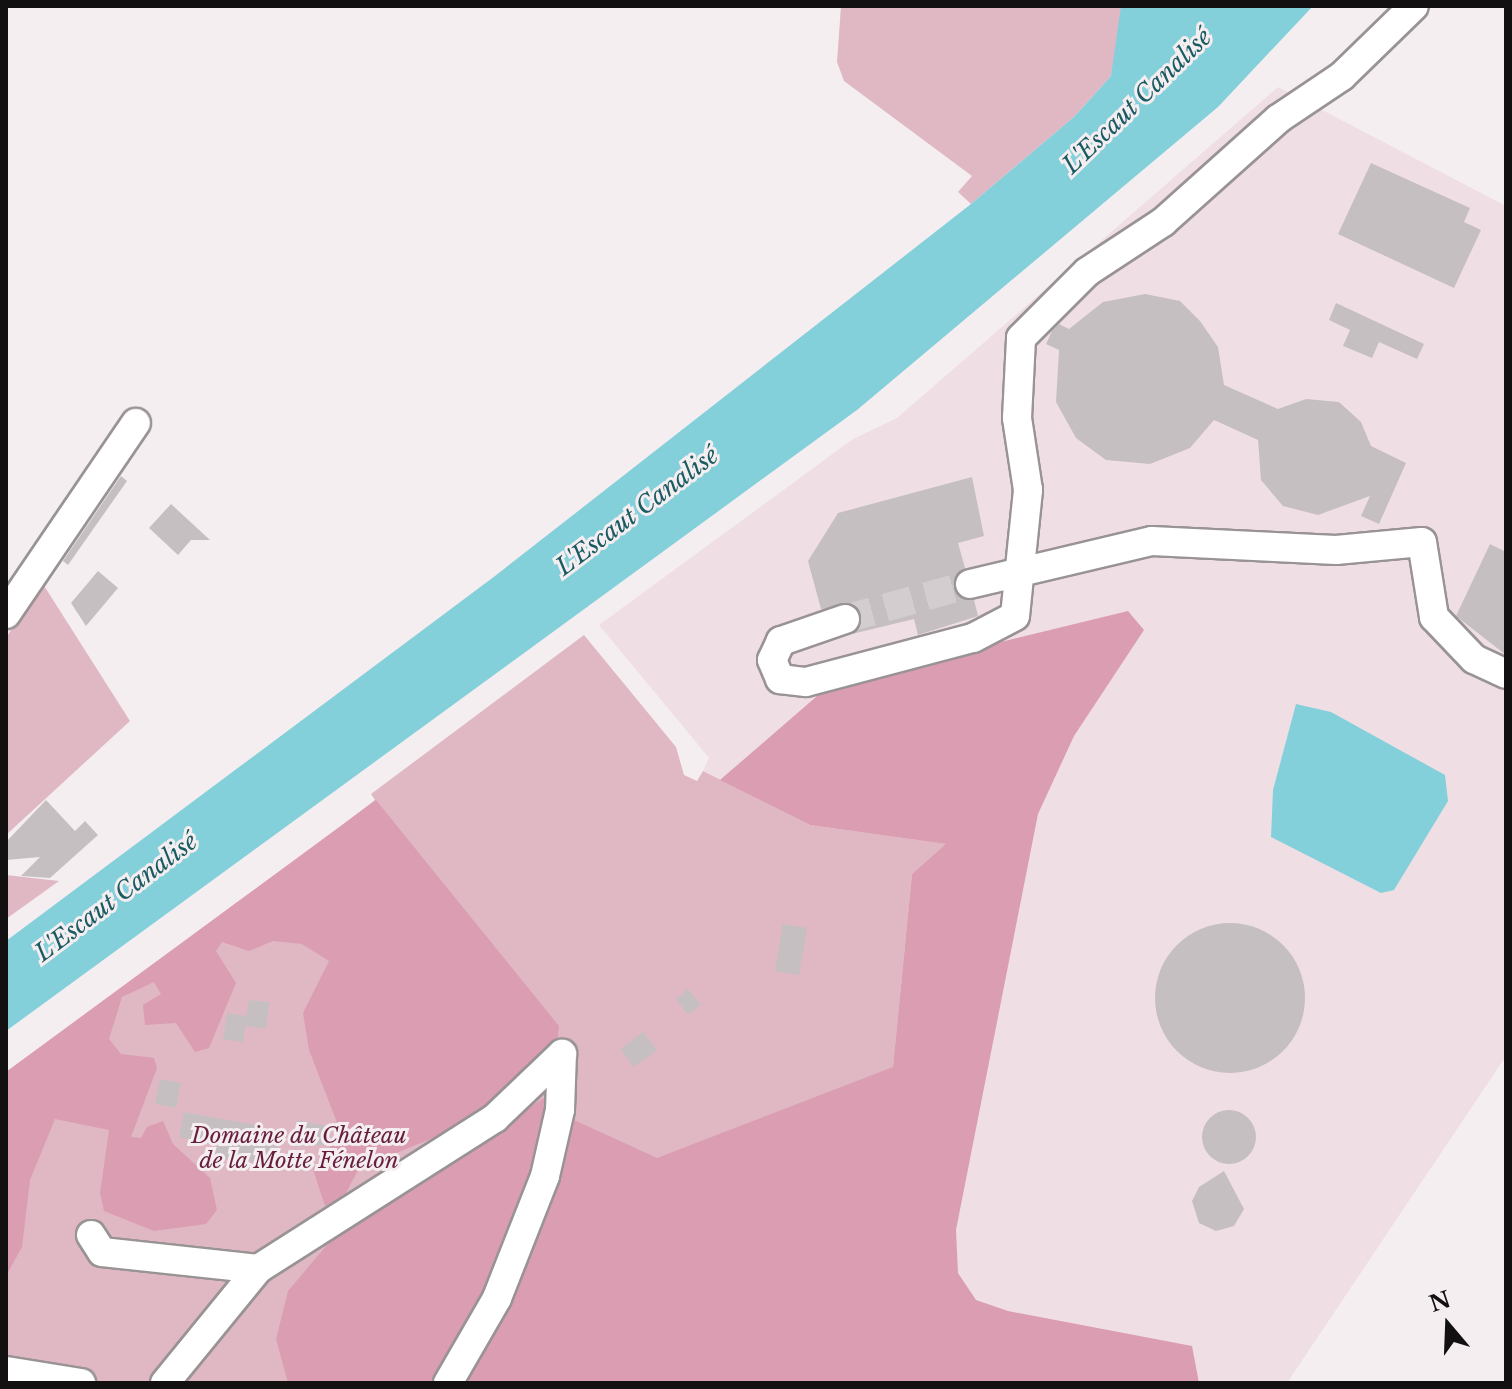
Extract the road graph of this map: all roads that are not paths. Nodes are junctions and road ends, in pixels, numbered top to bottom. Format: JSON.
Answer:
{"nodes":[{"id":1,"x":1414,"y":6,"type":"edge"},
{"id":2,"x":136,"y":423,"type":"dead end"},
{"id":3,"x":1019,"y":571,"type":"junction"},
{"id":4,"x":970,"y":584,"type":"tunnel mouth"},
{"id":5,"x":6,"y":614,"type":"edge"},
{"id":6,"x":845,"y":619,"type":"tunnel mouth"},
{"id":7,"x":1506,"y":674,"type":"edge"},
{"id":8,"x":91,"y":1235,"type":"dead end"},
{"id":9,"x":258,"y":1269,"type":"junction"},
{"id":10,"x":6,"y":1371,"type":"edge"},
{"id":11,"x":81,"y":1383,"type":"edge"},
{"id":12,"x":165,"y":1383,"type":"edge"},
{"id":13,"x":448,"y":1383,"type":"edge"}],
"edges":[{"from":1,"to":3,"type":"street"},
{"from":2,"to":5,"type":"street"},
{"from":3,"to":4,"type":"street"},
{"from":3,"to":6,"type":"street"},
{"from":3,"to":7,"type":"street"},
{"from":8,"to":9,"type":"street"},
{"from":9,"to":12,"type":"street"},
{"from":9,"to":13,"type":"street"},
{"from":10,"to":11,"type":"street"}]}
